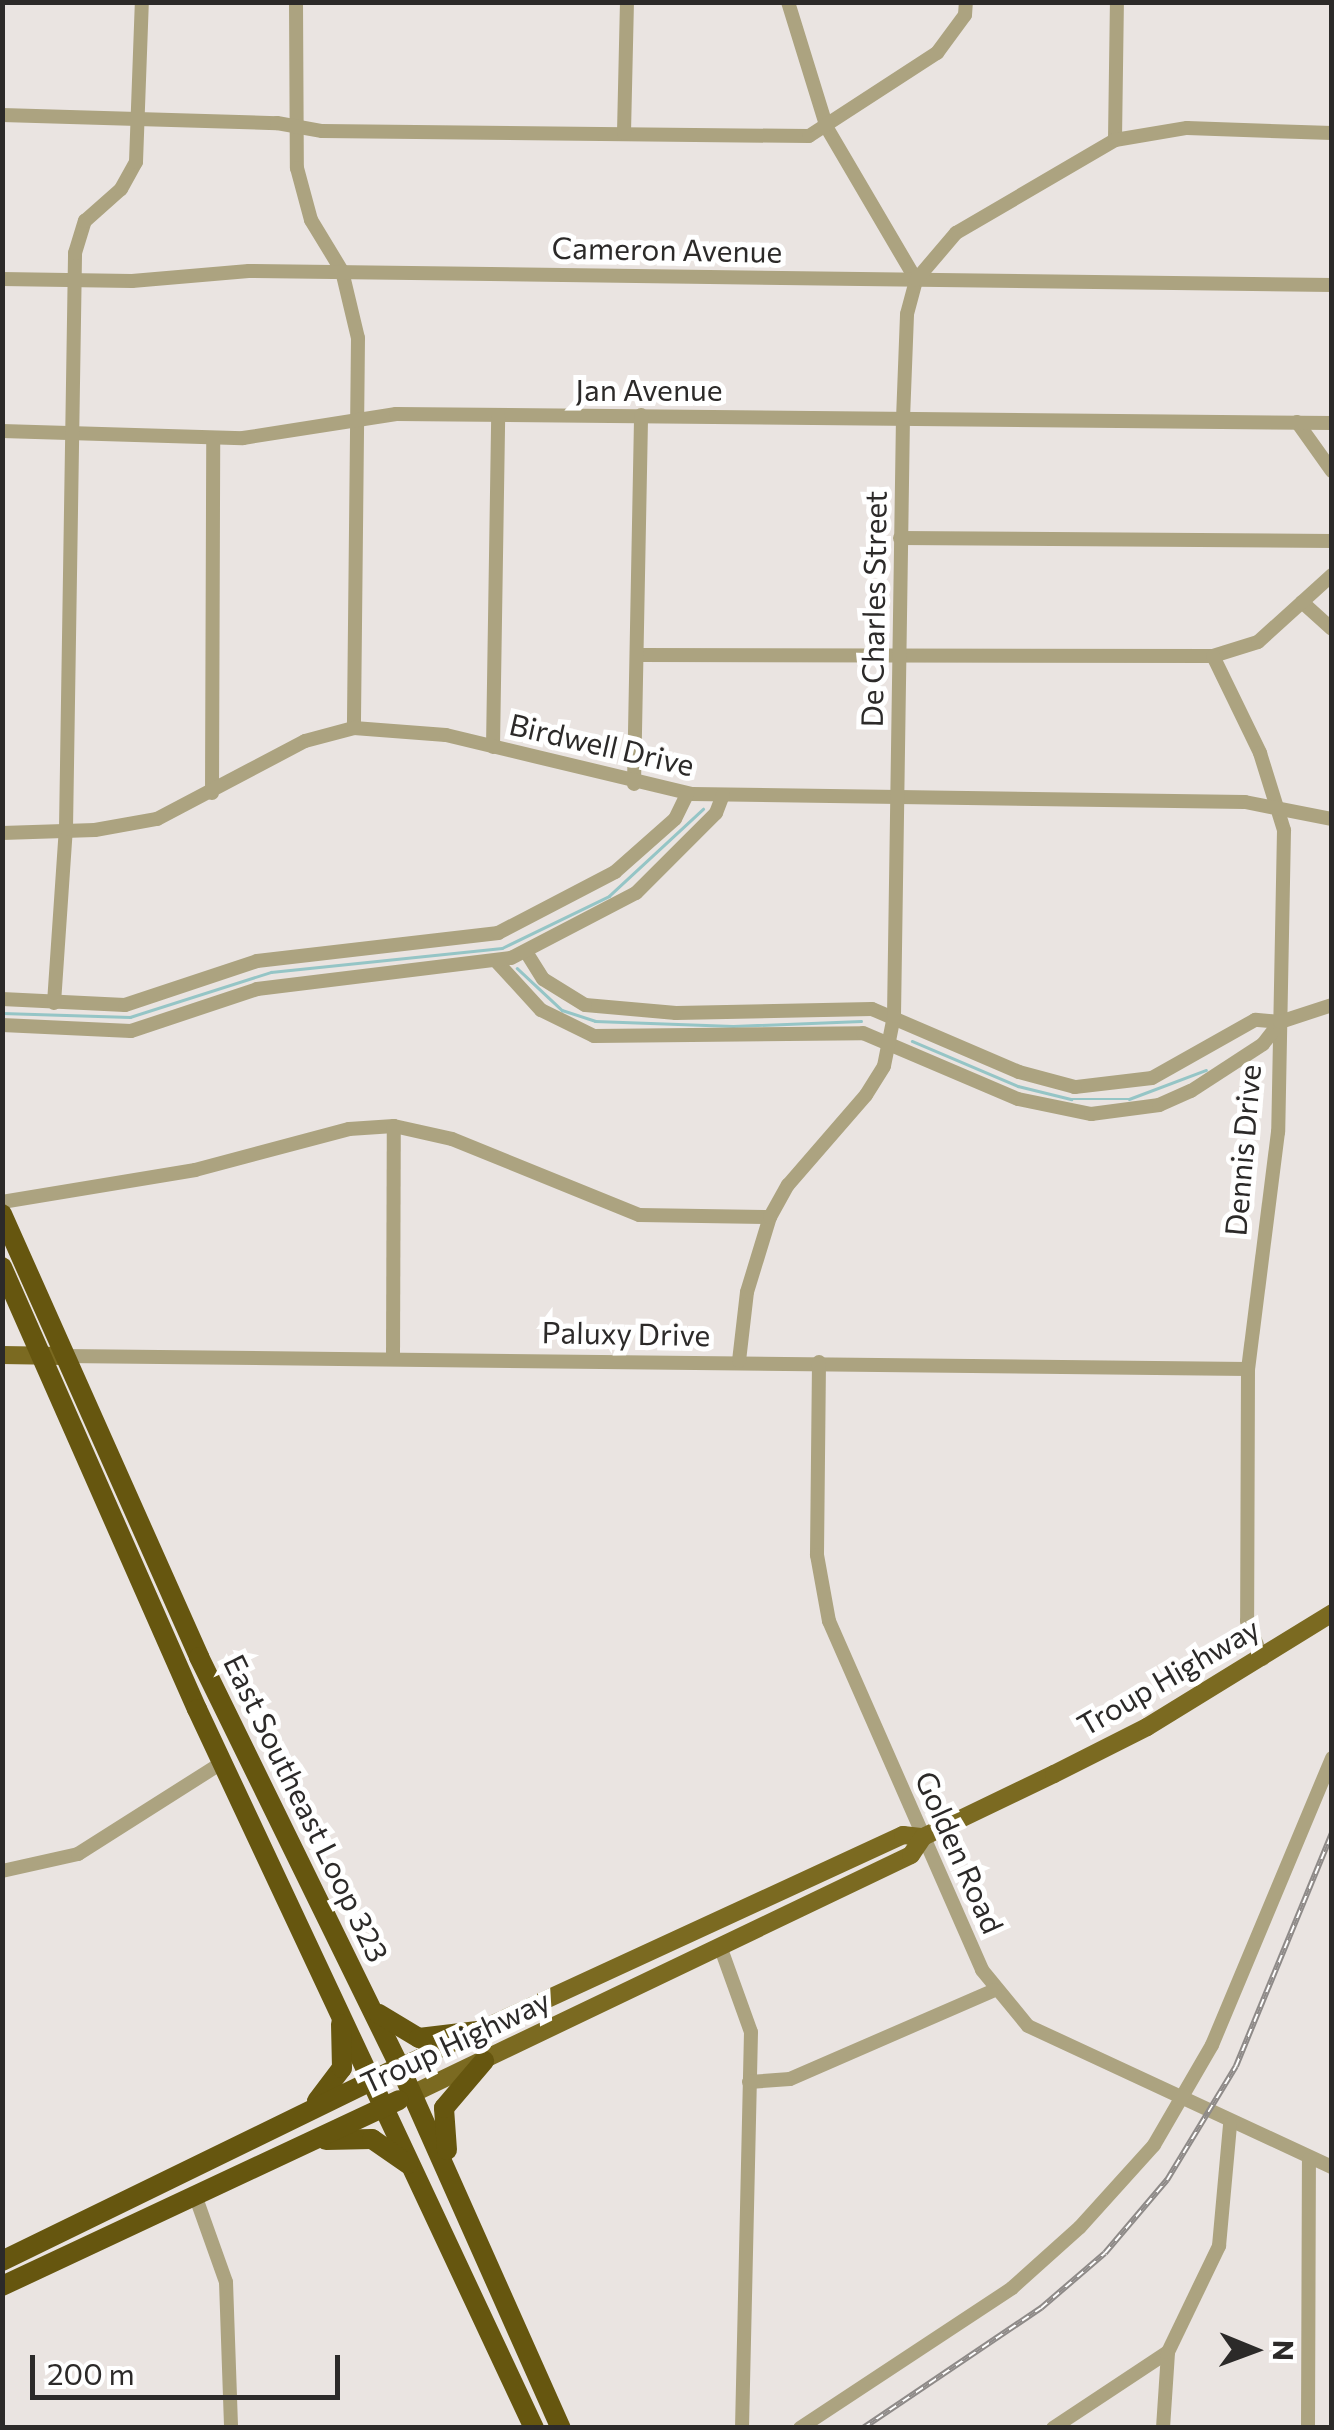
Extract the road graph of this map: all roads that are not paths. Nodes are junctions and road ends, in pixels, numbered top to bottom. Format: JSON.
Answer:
{"nodes":[{"id":1,"x":142,"y":2,"type":"edge"},
{"id":2,"x":296,"y":2,"type":"edge"},
{"id":3,"x":626,"y":2,"type":"edge"},
{"id":4,"x":788,"y":2,"type":"edge"},
{"id":5,"x":966,"y":2,"type":"edge"},
{"id":6,"x":1116,"y":2,"type":"edge"},
{"id":7,"x":2,"y":115,"type":"edge"},
{"id":8,"x":140,"y":118,"type":"junction"},
{"id":9,"x":296,"y":126,"type":"junction"},
{"id":10,"x":827,"y":128,"type":"junction"},
{"id":11,"x":624,"y":132,"type":"junction"},
{"id":12,"x":1332,"y":133,"type":"edge"},
{"id":13,"x":1116,"y":140,"type":"junction"},
{"id":14,"x":342,"y":272,"type":"junction"},
{"id":15,"x":2,"y":279,"type":"edge"},
{"id":16,"x":916,"y":280,"type":"junction"},
{"id":17,"x":74,"y":282,"type":"junction"},
{"id":18,"x":1332,"y":285,"type":"edge"},
{"id":19,"x":641,"y":415,"type":"junction"},
{"id":20,"x":498,"y":416,"type":"junction"},
{"id":21,"x":356,"y":418,"type":"junction"},
{"id":22,"x":903,"y":419,"type":"junction"},
{"id":23,"x":1296,"y":422,"type":"junction"},
{"id":24,"x":1332,"y":423,"type":"edge"},
{"id":25,"x":2,"y":431,"type":"edge"},
{"id":26,"x":74,"y":433,"type":"junction"},
{"id":27,"x":213,"y":438,"type":"junction"},
{"id":28,"x":1332,"y":472,"type":"edge"},
{"id":29,"x":900,"y":538,"type":"junction"},
{"id":30,"x":1332,"y":541,"type":"edge"},
{"id":31,"x":1332,"y":575,"type":"edge"},
{"id":32,"x":1302,"y":602,"type":"junction"},
{"id":33,"x":1332,"y":629,"type":"edge"},
{"id":34,"x":900,"y":655,"type":"junction"},
{"id":35,"x":638,"y":656,"type":"junction"},
{"id":36,"x":1214,"y":656,"type":"junction"},
{"id":37,"x":354,"y":728,"type":"junction"},
{"id":38,"x":493,"y":747,"type":"junction"},
{"id":39,"x":634,"y":784,"type":"junction"},
{"id":40,"x":212,"y":793,"type":"junction"},
{"id":41,"x":687,"y":794,"type":"junction"},
{"id":42,"x":898,"y":794,"type":"junction"},
{"id":43,"x":722,"y":795,"type":"junction"},
{"id":44,"x":1281,"y":804,"type":"junction"},
{"id":45,"x":1332,"y":819,"type":"edge"},
{"id":46,"x":66,"y":830,"type":"junction"},
{"id":47,"x":2,"y":833,"type":"edge"},
{"id":48,"x":526,"y":952,"type":"junction"},
{"id":49,"x":498,"y":962,"type":"junction"},
{"id":50,"x":2,"y":999,"type":"edge"},
{"id":51,"x":54,"y":1002,"type":"junction"},
{"id":52,"x":1332,"y":1005,"type":"edge"},
{"id":53,"x":894,"y":1016,"type":"junction"},
{"id":54,"x":1280,"y":1022,"type":"junction"},
{"id":55,"x":2,"y":1025,"type":"edge"},
{"id":56,"x":888,"y":1044,"type":"junction"},
{"id":57,"x":394,"y":1126,"type":"junction"},
{"id":58,"x":2,"y":1202,"type":"edge"},
{"id":59,"x":2,"y":1214,"type":"edge"},
{"id":60,"x":770,"y":1217,"type":"junction"},
{"id":61,"x":2,"y":1267,"type":"edge"},
{"id":62,"x":2,"y":1355,"type":"edge"},
{"id":63,"x":53,"y":1356,"type":"junction"},
{"id":64,"x":393,"y":1358,"type":"junction"},
{"id":65,"x":739,"y":1361,"type":"junction"},
{"id":66,"x":819,"y":1362,"type":"junction"},
{"id":67,"x":1248,"y":1369,"type":"junction"},
{"id":68,"x":1332,"y":1613,"type":"edge"},
{"id":69,"x":1263,"y":1659,"type":"junction"},
{"id":70,"x":1332,"y":1758,"type":"edge"},
{"id":71,"x":223,"y":1762,"type":"junction"},
{"id":72,"x":923,"y":1837,"type":"junction"},
{"id":73,"x":2,"y":1871,"type":"edge"},
{"id":74,"x":720,"y":1946,"type":"junction"},
{"id":75,"x":995,"y":1990,"type":"junction"},
{"id":76,"x":370,"y":2005,"type":"junction"},
{"id":77,"x":339,"y":2007,"type":"junction"},
{"id":78,"x":478,"y":2030,"type":"junction"},
{"id":79,"x":484,"y":2061,"type":"junction"},
{"id":80,"x":400,"y":2066,"type":"junction"},
{"id":81,"x":1200,"y":2066,"type":"junction"},
{"id":82,"x":374,"y":2079,"type":"junction"},
{"id":83,"x":750,"y":2082,"type":"junction"},
{"id":84,"x":412,"y":2094,"type":"junction"},
{"id":85,"x":1182,"y":2100,"type":"junction"},
{"id":86,"x":386,"y":2106,"type":"junction"},
{"id":87,"x":306,"y":2111,"type":"junction"},
{"id":88,"x":1203,"y":2111,"type":"junction"},
{"id":89,"x":1230,"y":2124,"type":"junction"},
{"id":90,"x":309,"y":2142,"type":"junction"},
{"id":91,"x":1309,"y":2160,"type":"junction"},
{"id":92,"x":1332,"y":2168,"type":"edge"},
{"id":93,"x":416,"y":2171,"type":"junction"},
{"id":94,"x":453,"y":2181,"type":"junction"},
{"id":95,"x":195,"y":2195,"type":"junction"},
{"id":96,"x":2,"y":2261,"type":"edge"},
{"id":97,"x":2,"y":2286,"type":"edge"},
{"id":98,"x":1168,"y":2352,"type":"junction"},
{"id":99,"x":231,"y":2428,"type":"edge"},
{"id":100,"x":534,"y":2428,"type":"edge"},
{"id":101,"x":561,"y":2428,"type":"edge"},
{"id":102,"x":742,"y":2428,"type":"edge"},
{"id":103,"x":800,"y":2428,"type":"edge"},
{"id":104,"x":1053,"y":2428,"type":"edge"},
{"id":105,"x":1163,"y":2428,"type":"edge"},
{"id":106,"x":1308,"y":2428,"type":"edge"}],
"edges":[{"from":1,"to":8,"type":"street"},
{"from":2,"to":9,"type":"street"},
{"from":3,"to":11,"type":"street"},
{"from":4,"to":10,"type":"street"},
{"from":5,"to":10,"type":"street"},
{"from":6,"to":13,"type":"street"},
{"from":7,"to":8,"type":"street"},
{"from":8,"to":9,"type":"street"},
{"from":8,"to":17,"type":"street"},
{"from":9,"to":11,"type":"street"},
{"from":9,"to":14,"type":"street"},
{"from":10,"to":11,"type":"street"},
{"from":10,"to":16,"type":"street"},
{"from":12,"to":13,"type":"street","name":"De Charles Street"},
{"from":13,"to":16,"type":"street","name":"De Charles Street"},
{"from":14,"to":16,"type":"street","name":"Cameron Avenue"},
{"from":14,"to":17,"type":"street","name":"Cameron Avenue"},
{"from":14,"to":21,"type":"street"},
{"from":15,"to":17,"type":"street","name":"Cameron Avenue"},
{"from":16,"to":18,"type":"street","name":"Cameron Avenue"},
{"from":16,"to":22,"type":"street","name":"De Charles Street"},
{"from":17,"to":26,"type":"street"},
{"from":19,"to":20,"type":"street","name":"Jan Avenue"},
{"from":19,"to":22,"type":"street","name":"Jan Avenue"},
{"from":19,"to":35,"type":"street"},
{"from":20,"to":21,"type":"street","name":"Jan Avenue"},
{"from":20,"to":38,"type":"street"},
{"from":21,"to":27,"type":"street","name":"Jan Avenue"},
{"from":21,"to":37,"type":"street"},
{"from":22,"to":23,"type":"street","name":"Jan Avenue"},
{"from":22,"to":29,"type":"street","name":"De Charles Street"},
{"from":23,"to":24,"type":"street","name":"Jan Avenue"},
{"from":23,"to":28,"type":"street"},
{"from":25,"to":26,"type":"street","name":"Jan Avenue"},
{"from":26,"to":27,"type":"street","name":"Jan Avenue"},
{"from":26,"to":46,"type":"street"},
{"from":27,"to":40,"type":"street"},
{"from":29,"to":30,"type":"street"},
{"from":29,"to":34,"type":"street","name":"De Charles Street"},
{"from":31,"to":32,"type":"street"},
{"from":32,"to":33,"type":"street"},
{"from":32,"to":36,"type":"street"},
{"from":34,"to":35,"type":"street"},
{"from":34,"to":36,"type":"street"},
{"from":34,"to":42,"type":"street","name":"De Charles Street"},
{"from":35,"to":39,"type":"street"},
{"from":36,"to":44,"type":"street","name":"Dennis Drive"},
{"from":37,"to":38,"type":"street","name":"Birdwell Drive"},
{"from":37,"to":40,"type":"street","name":"Birdwell Drive"},
{"from":38,"to":39,"type":"street","name":"Birdwell Drive"},
{"from":39,"to":41,"type":"street","name":"Birdwell Drive"},
{"from":40,"to":46,"type":"street","name":"Birdwell Drive"},
{"from":41,"to":43,"type":"street","name":"Birdwell Drive"},
{"from":41,"to":51,"type":"street"},
{"from":42,"to":43,"type":"street","name":"Birdwell Drive"},
{"from":42,"to":44,"type":"street","name":"Birdwell Drive"},
{"from":42,"to":53,"type":"street","name":"De Charles Street"},
{"from":43,"to":48,"type":"street"},
{"from":44,"to":45,"type":"street","name":"Birdwell Drive"},
{"from":44,"to":54,"type":"street","name":"Dennis Drive"},
{"from":46,"to":47,"type":"street","name":"Birdwell Drive"},
{"from":46,"to":51,"type":"street"},
{"from":48,"to":49,"type":"street"},
{"from":48,"to":53,"type":"street"},
{"from":49,"to":55,"type":"street"},
{"from":49,"to":56,"type":"street"},
{"from":50,"to":51,"type":"street"},
{"from":52,"to":54,"type":"street"},
{"from":53,"to":54,"type":"street"},
{"from":53,"to":56,"type":"street","name":"De Charles Street"},
{"from":54,"to":56,"type":"street"},
{"from":54,"to":67,"type":"street","name":"Dennis Drive"},
{"from":56,"to":60,"type":"street","name":"De Charles Street"},
{"from":57,"to":58,"type":"street"},
{"from":57,"to":60,"type":"street"},
{"from":57,"to":64,"type":"street"},
{"from":59,"to":63,"type":"highway","name":"East Southeast Loop 323"},
{"from":60,"to":65,"type":"street","name":"De Charles Street"},
{"from":61,"to":63,"type":"highway","name":"East Southeast Loop 323"},
{"from":62,"to":63,"type":"main road","name":"Paluxy Drive"},
{"from":63,"to":64,"type":"street","name":"Paluxy Drive"},
{"from":63,"to":71,"type":"highway","name":"East Southeast Loop 323"},
{"from":63,"to":76,"type":"highway","name":"East Southeast Loop 323"},
{"from":64,"to":65,"type":"street","name":"Paluxy Drive"},
{"from":65,"to":66,"type":"street","name":"Paluxy Drive"},
{"from":66,"to":67,"type":"street","name":"Paluxy Drive"},
{"from":66,"to":72,"type":"street","name":"Golden Road"},
{"from":67,"to":69,"type":"street","name":"Dennis Drive"},
{"from":68,"to":69,"type":"main road","name":"Troup Highway"},
{"from":69,"to":72,"type":"main road","name":"Troup Highway"},
{"from":70,"to":81,"type":"street"},
{"from":71,"to":73,"type":"street"},
{"from":71,"to":77,"type":"highway","name":"East Southeast Loop 323"},
{"from":72,"to":74,"type":"main road","name":"Troup Highway"},
{"from":72,"to":75,"type":"street","name":"Golden Road"},
{"from":72,"to":78,"type":"main road","name":"Troup Highway"},
{"from":74,"to":79,"type":"main road","name":"Troup Highway"},
{"from":74,"to":83,"type":"street"},
{"from":75,"to":83,"type":"street"},
{"from":75,"to":85,"type":"street","name":"Golden Road"},
{"from":76,"to":78,"type":"highway"},
{"from":76,"to":80,"type":"highway","name":"East Southeast Loop 323"},
{"from":77,"to":82,"type":"highway","name":"East Southeast Loop 323"},
{"from":77,"to":87,"type":"highway"},
{"from":78,"to":80,"type":"main road","name":"Troup Highway"},
{"from":79,"to":84,"type":"main road","name":"Troup Highway"},
{"from":79,"to":94,"type":"highway"},
{"from":80,"to":82,"type":"highway","name":"Troup Highway"},
{"from":80,"to":84,"type":"highway","name":"East Southeast Loop 323"},
{"from":81,"to":85,"type":"street"},
{"from":81,"to":88,"type":"street"},
{"from":82,"to":86,"type":"highway","name":"East Southeast Loop 323"},
{"from":82,"to":87,"type":"highway","name":"Troup Highway"},
{"from":83,"to":102,"type":"street"},
{"from":84,"to":86,"type":"highway","name":"Troup Highway"},
{"from":84,"to":94,"type":"highway","name":"East Southeast Loop 323"},
{"from":85,"to":88,"type":"street","name":"Golden Road"},
{"from":85,"to":103,"type":"street"},
{"from":86,"to":90,"type":"highway","name":"Troup Highway"},
{"from":86,"to":93,"type":"highway","name":"East Southeast Loop 323"},
{"from":87,"to":96,"type":"highway","name":"Troup Highway"},
{"from":88,"to":89,"type":"street","name":"Golden Road"},
{"from":89,"to":91,"type":"street","name":"Golden Road"},
{"from":89,"to":98,"type":"street"},
{"from":90,"to":93,"type":"highway"},
{"from":90,"to":95,"type":"highway","name":"Troup Highway"},
{"from":91,"to":92,"type":"street","name":"Golden Road"},
{"from":91,"to":106,"type":"street"},
{"from":93,"to":100,"type":"highway","name":"East Southeast Loop 323"},
{"from":94,"to":101,"type":"highway","name":"East Southeast Loop 323"},
{"from":95,"to":97,"type":"highway","name":"Troup Highway"},
{"from":95,"to":99,"type":"street"},
{"from":98,"to":104,"type":"street"},
{"from":98,"to":105,"type":"street"}]}
